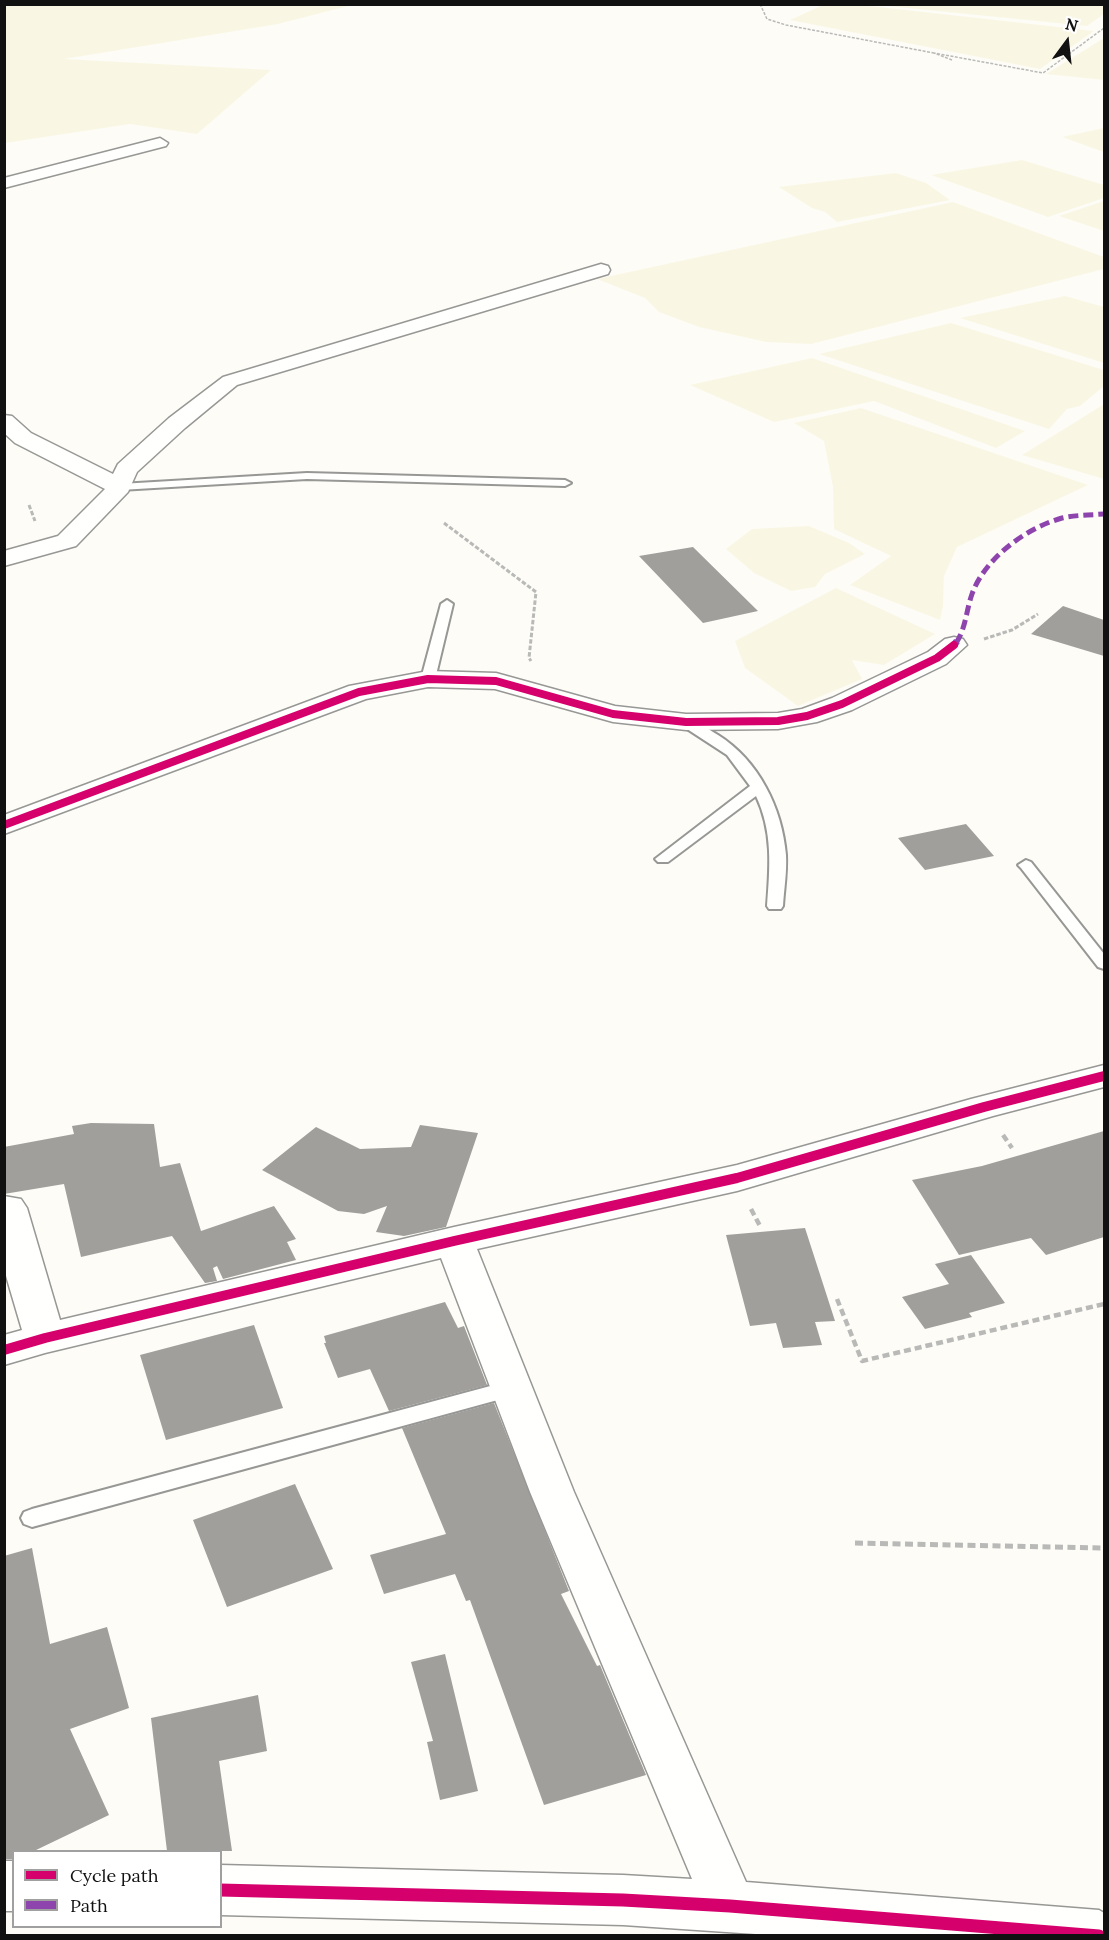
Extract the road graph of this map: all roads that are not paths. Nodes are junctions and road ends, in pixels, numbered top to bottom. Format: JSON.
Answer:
{"nodes":[{"id":1,"x":160,"y":143,"type":"dead end"},
{"id":2,"x":4,"y":183,"type":"edge"},
{"id":3,"x":601,"y":270,"type":"dead end"},
{"id":4,"x":4,"y":421,"type":"edge"},
{"id":5,"x":566,"y":483,"type":"dead end"},
{"id":6,"x":120,"y":487,"type":"junction"},
{"id":7,"x":4,"y":559,"type":"edge"},
{"id":8,"x":447,"y":604,"type":"dead end"},
{"id":9,"x":954,"y":645,"type":"road end"},
{"id":10,"x":428,"y":679,"type":"junction"},
{"id":11,"x":686,"y":722,"type":"junction"},
{"id":12,"x":759,"y":786,"type":"junction"},
{"id":13,"x":4,"y":825,"type":"edge"},
{"id":14,"x":663,"y":859,"type":"dead end"},
{"id":15,"x":1026,"y":865,"type":"dead end"},
{"id":16,"x":775,"y":906,"type":"dead end"},
{"id":17,"x":1104,"y":964,"type":"edge"},
{"id":18,"x":1104,"y":1076,"type":"edge"},
{"id":19,"x":8,"y":1208,"type":"dead end"},
{"id":20,"x":454,"y":1241,"type":"junction"},
{"id":21,"x":45,"y":1338,"type":"junction"},
{"id":22,"x":4,"y":1350,"type":"edge"},
{"id":23,"x":509,"y":1389,"type":"junction"},
{"id":24,"x":32,"y":1518,"type":"dead end"},
{"id":25,"x":222,"y":1890,"type":"edge"},
{"id":26,"x":729,"y":1905,"type":"junction"},
{"id":27,"x":1098,"y":1935,"type":"edge"}],
"edges":[{"from":1,"to":2,"type":"street"},
{"from":3,"to":6,"type":"street"},
{"from":4,"to":6,"type":"street"},
{"from":5,"to":6,"type":"lane"},
{"from":6,"to":7,"type":"street"},
{"from":8,"to":10,"type":"lane"},
{"from":9,"to":11,"type":"street"},
{"from":10,"to":11,"type":"street"},
{"from":10,"to":13,"type":"street"},
{"from":11,"to":12,"type":"lane"},
{"from":12,"to":14,"type":"lane"},
{"from":12,"to":16,"type":"lane"},
{"from":15,"to":17,"type":"lane"},
{"from":18,"to":20,"type":"street"},
{"from":19,"to":21,"type":"street"},
{"from":20,"to":21,"type":"street"},
{"from":20,"to":23,"type":"street"},
{"from":21,"to":22,"type":"street"},
{"from":23,"to":24,"type":"lane"},
{"from":23,"to":26,"type":"street"},
{"from":25,"to":26,"type":"street"},
{"from":26,"to":27,"type":"street"}]}
